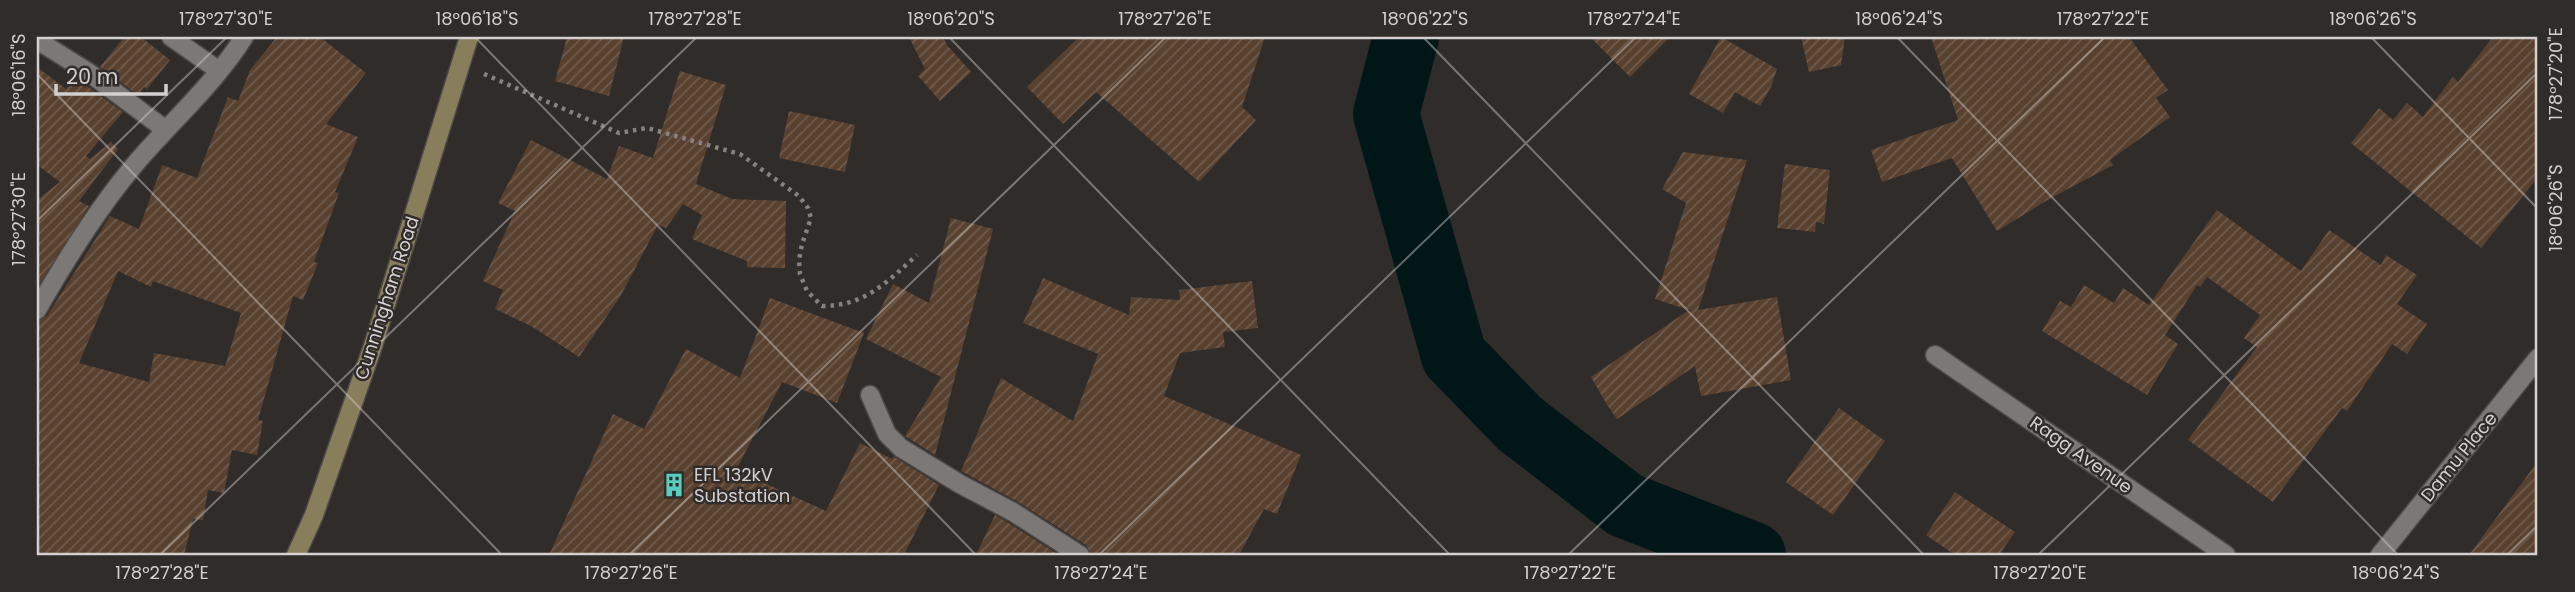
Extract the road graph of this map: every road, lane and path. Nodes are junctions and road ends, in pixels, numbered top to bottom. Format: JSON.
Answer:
{"nodes":[{"id":1,"x":171,"y":37,"type":"edge"},
{"id":2,"x":244,"y":37,"type":"edge"},
{"id":3,"x":469,"y":37,"type":"edge"},
{"id":4,"x":37,"y":40,"type":"edge"},
{"id":5,"x":461,"y":64,"type":"junction"},
{"id":6,"x":218,"y":70,"type":"junction"},
{"id":7,"x":166,"y":130,"type":"junction"},
{"id":8,"x":917,"y":255,"type":"dead end"},
{"id":9,"x":37,"y":310,"type":"edge"},
{"id":10,"x":1935,"y":355,"type":"dead end"},
{"id":11,"x":2538,"y":358,"type":"edge"},
{"id":12,"x":870,"y":396,"type":"dead end"},
{"id":13,"x":296,"y":555,"type":"edge"},
{"id":14,"x":1080,"y":555,"type":"edge"},
{"id":15,"x":2226,"y":555,"type":"edge"},
{"id":16,"x":2380,"y":555,"type":"edge"}],
"edges":[{"from":1,"to":6,"type":"street"},
{"from":2,"to":6,"type":"street"},
{"from":3,"to":5,"type":"main road","name":"Cunningham Road"},
{"from":4,"to":7,"type":"street"},
{"from":5,"to":8,"type":"path"},
{"from":5,"to":13,"type":"main road","name":"Cunningham Road"},
{"from":6,"to":7,"type":"street"},
{"from":7,"to":9,"type":"street"},
{"from":10,"to":15,"type":"street","name":"Ragg Avenue"},
{"from":11,"to":16,"type":"street","name":"Damu Place"},
{"from":12,"to":14,"type":"street"}]}
